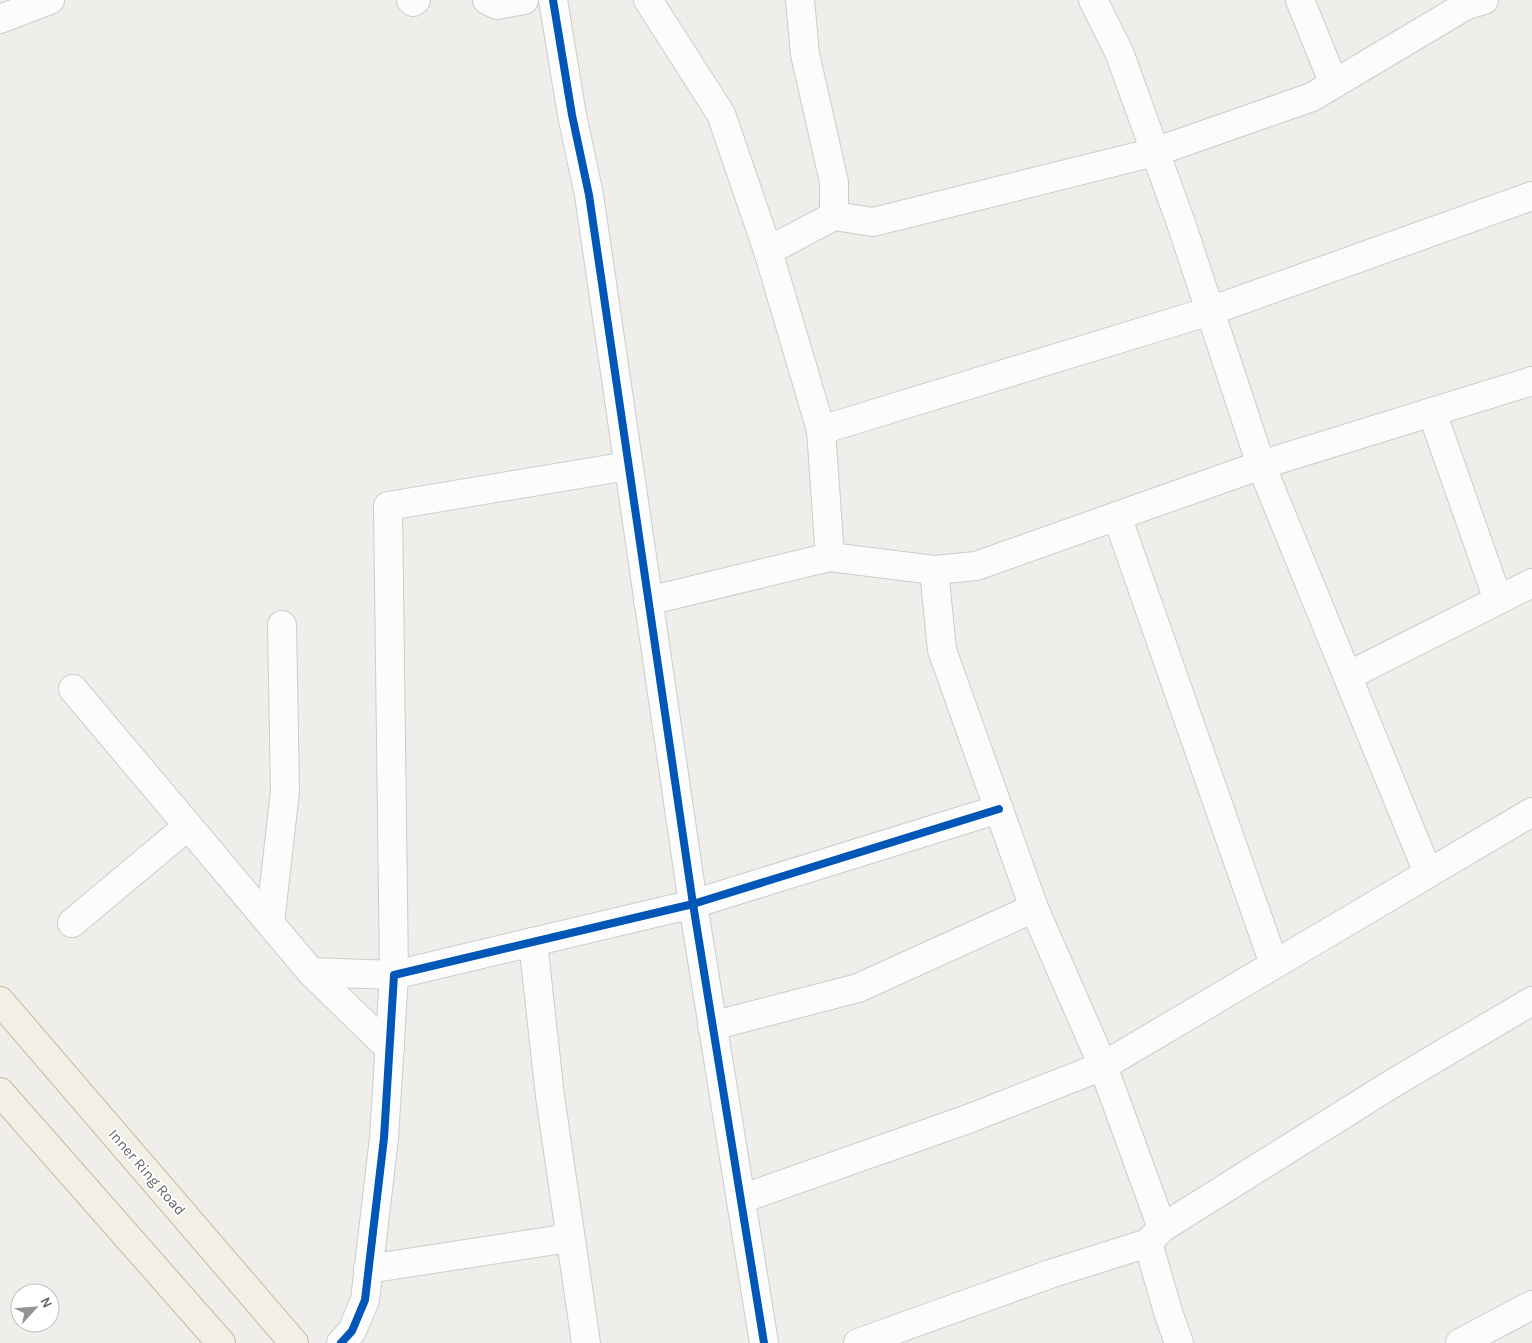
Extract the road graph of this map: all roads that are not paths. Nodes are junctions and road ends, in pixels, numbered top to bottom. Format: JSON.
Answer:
{"nodes":[{"id":1,"x":50,"y":0,"type":"edge"},
{"id":2,"x":411,"y":0,"type":"edge"},
{"id":3,"x":416,"y":0,"type":"edge"},
{"id":4,"x":487,"y":0,"type":"edge"},
{"id":5,"x":524,"y":0,"type":"edge"},
{"id":6,"x":553,"y":0,"type":"edge"},
{"id":7,"x":648,"y":0,"type":"edge"},
{"id":8,"x":800,"y":0,"type":"edge"},
{"id":9,"x":1093,"y":0,"type":"edge"},
{"id":10,"x":1300,"y":0,"type":"edge"},
{"id":11,"x":1471,"y":2,"type":"edge"},
{"id":12,"x":0,"y":19,"type":"edge"},
{"id":13,"x":1334,"y":84,"type":"junction"},
{"id":14,"x":1155,"y":152,"type":"junction"},
{"id":15,"x":1532,"y":196,"type":"edge"},
{"id":16,"x":834,"y":216,"type":"junction"},
{"id":17,"x":768,"y":251,"type":"junction"},
{"id":18,"x":1210,"y":311,"type":"junction"},
{"id":19,"x":1532,"y":381,"type":"edge"},
{"id":20,"x":1432,"y":412,"type":"junction"},
{"id":21,"x":821,"y":430,"type":"junction"},
{"id":22,"x":1262,"y":465,"type":"junction"},
{"id":23,"x":628,"y":466,"type":"junction"},
{"id":24,"x":1117,"y":516,"type":"junction"},
{"id":25,"x":830,"y":556,"type":"junction"},
{"id":26,"x":934,"y":570,"type":"junction"},
{"id":27,"x":1532,"y":583,"type":"edge"},
{"id":28,"x":1498,"y":600,"type":"junction"},
{"id":29,"x":648,"y":601,"type":"junction"},
{"id":30,"x":282,"y":625,"type":"dead end"},
{"id":31,"x":1348,"y":676,"type":"junction"},
{"id":32,"x":73,"y":689,"type":"dead end"},
{"id":33,"x":999,"y":809,"type":"junction"},
{"id":34,"x":1532,"y":812,"type":"edge"},
{"id":35,"x":188,"y":826,"type":"junction"},
{"id":36,"x":1428,"y":873,"type":"junction"},
{"id":37,"x":693,"y":904,"type":"junction"},
{"id":38,"x":1034,"y":908,"type":"junction"},
{"id":39,"x":72,"y":923,"type":"dead end"},
{"id":40,"x":270,"y":923,"type":"junction"},
{"id":41,"x":533,"y":942,"type":"junction"},
{"id":42,"x":1274,"y":964,"type":"junction"},
{"id":43,"x":311,"y":972,"type":"junction"},
{"id":44,"x":394,"y":975,"type":"junction"},
{"id":45,"x":0,"y":1001,"type":"edge"},
{"id":46,"x":1532,"y":1001,"type":"edge"},
{"id":47,"x":712,"y":1026,"type":"junction"},
{"id":48,"x":390,"y":1049,"type":"junction"},
{"id":49,"x":1103,"y":1066,"type":"junction"},
{"id":50,"x":0,"y":1092,"type":"edge"},
{"id":51,"x":741,"y":1199,"type":"junction"},
{"id":52,"x":1155,"y":1235,"type":"junction"},
{"id":53,"x":569,"y":1238,"type":"junction"},
{"id":54,"x":368,"y":1269,"type":"junction"},
{"id":55,"x":1532,"y":1304,"type":"edge"},
{"id":56,"x":221,"y":1343,"type":"edge"},
{"id":57,"x":294,"y":1343,"type":"edge"},
{"id":58,"x":341,"y":1343,"type":"edge"},
{"id":59,"x":586,"y":1343,"type":"edge"},
{"id":60,"x":764,"y":1343,"type":"edge"},
{"id":61,"x":858,"y":1343,"type":"edge"},
{"id":62,"x":1179,"y":1343,"type":"edge"},
{"id":63,"x":1460,"y":1343,"type":"edge"}],
"edges":[{"from":1,"to":12,"type":"street"},
{"from":2,"to":3,"type":"street"},
{"from":4,"to":5,"type":"street"},
{"from":6,"to":23,"type":"street"},
{"from":7,"to":17,"type":"street"},
{"from":8,"to":16,"type":"street"},
{"from":9,"to":14,"type":"street"},
{"from":10,"to":13,"type":"street"},
{"from":11,"to":13,"type":"street"},
{"from":13,"to":14,"type":"street"},
{"from":14,"to":16,"type":"street"},
{"from":14,"to":18,"type":"street"},
{"from":15,"to":18,"type":"street"},
{"from":16,"to":17,"type":"street"},
{"from":17,"to":21,"type":"street"},
{"from":18,"to":21,"type":"street"},
{"from":18,"to":22,"type":"street"},
{"from":19,"to":20,"type":"street"},
{"from":20,"to":22,"type":"street"},
{"from":20,"to":28,"type":"street"},
{"from":21,"to":25,"type":"street"},
{"from":22,"to":24,"type":"street"},
{"from":22,"to":31,"type":"street"},
{"from":23,"to":29,"type":"street"},
{"from":23,"to":44,"type":"street"},
{"from":24,"to":26,"type":"street"},
{"from":24,"to":42,"type":"street"},
{"from":25,"to":26,"type":"street"},
{"from":25,"to":29,"type":"street"},
{"from":26,"to":33,"type":"street"},
{"from":27,"to":28,"type":"street"},
{"from":28,"to":31,"type":"street"},
{"from":29,"to":37,"type":"street"},
{"from":30,"to":40,"type":"street"},
{"from":31,"to":36,"type":"street"},
{"from":32,"to":35,"type":"street"},
{"from":33,"to":37,"type":"street"},
{"from":33,"to":38,"type":"street"},
{"from":34,"to":36,"type":"street"},
{"from":35,"to":39,"type":"street"},
{"from":35,"to":40,"type":"street"},
{"from":36,"to":42,"type":"street"},
{"from":37,"to":41,"type":"street"},
{"from":37,"to":47,"type":"street"},
{"from":38,"to":47,"type":"street"},
{"from":38,"to":49,"type":"street"},
{"from":40,"to":43,"type":"street"},
{"from":41,"to":44,"type":"street"},
{"from":41,"to":53,"type":"street"},
{"from":42,"to":49,"type":"street"},
{"from":43,"to":44,"type":"street"},
{"from":43,"to":48,"type":"street"},
{"from":44,"to":48,"type":"street"},
{"from":45,"to":57,"type":"highway","name":"Inner Ring Road"},
{"from":46,"to":52,"type":"street"},
{"from":47,"to":51,"type":"street"},
{"from":48,"to":54,"type":"street"},
{"from":49,"to":51,"type":"street"},
{"from":49,"to":52,"type":"street"},
{"from":50,"to":56,"type":"highway"},
{"from":51,"to":60,"type":"street"},
{"from":52,"to":61,"type":"street"},
{"from":52,"to":62,"type":"street"},
{"from":53,"to":54,"type":"street"},
{"from":53,"to":59,"type":"street"},
{"from":54,"to":58,"type":"street"},
{"from":55,"to":63,"type":"street"}]}
